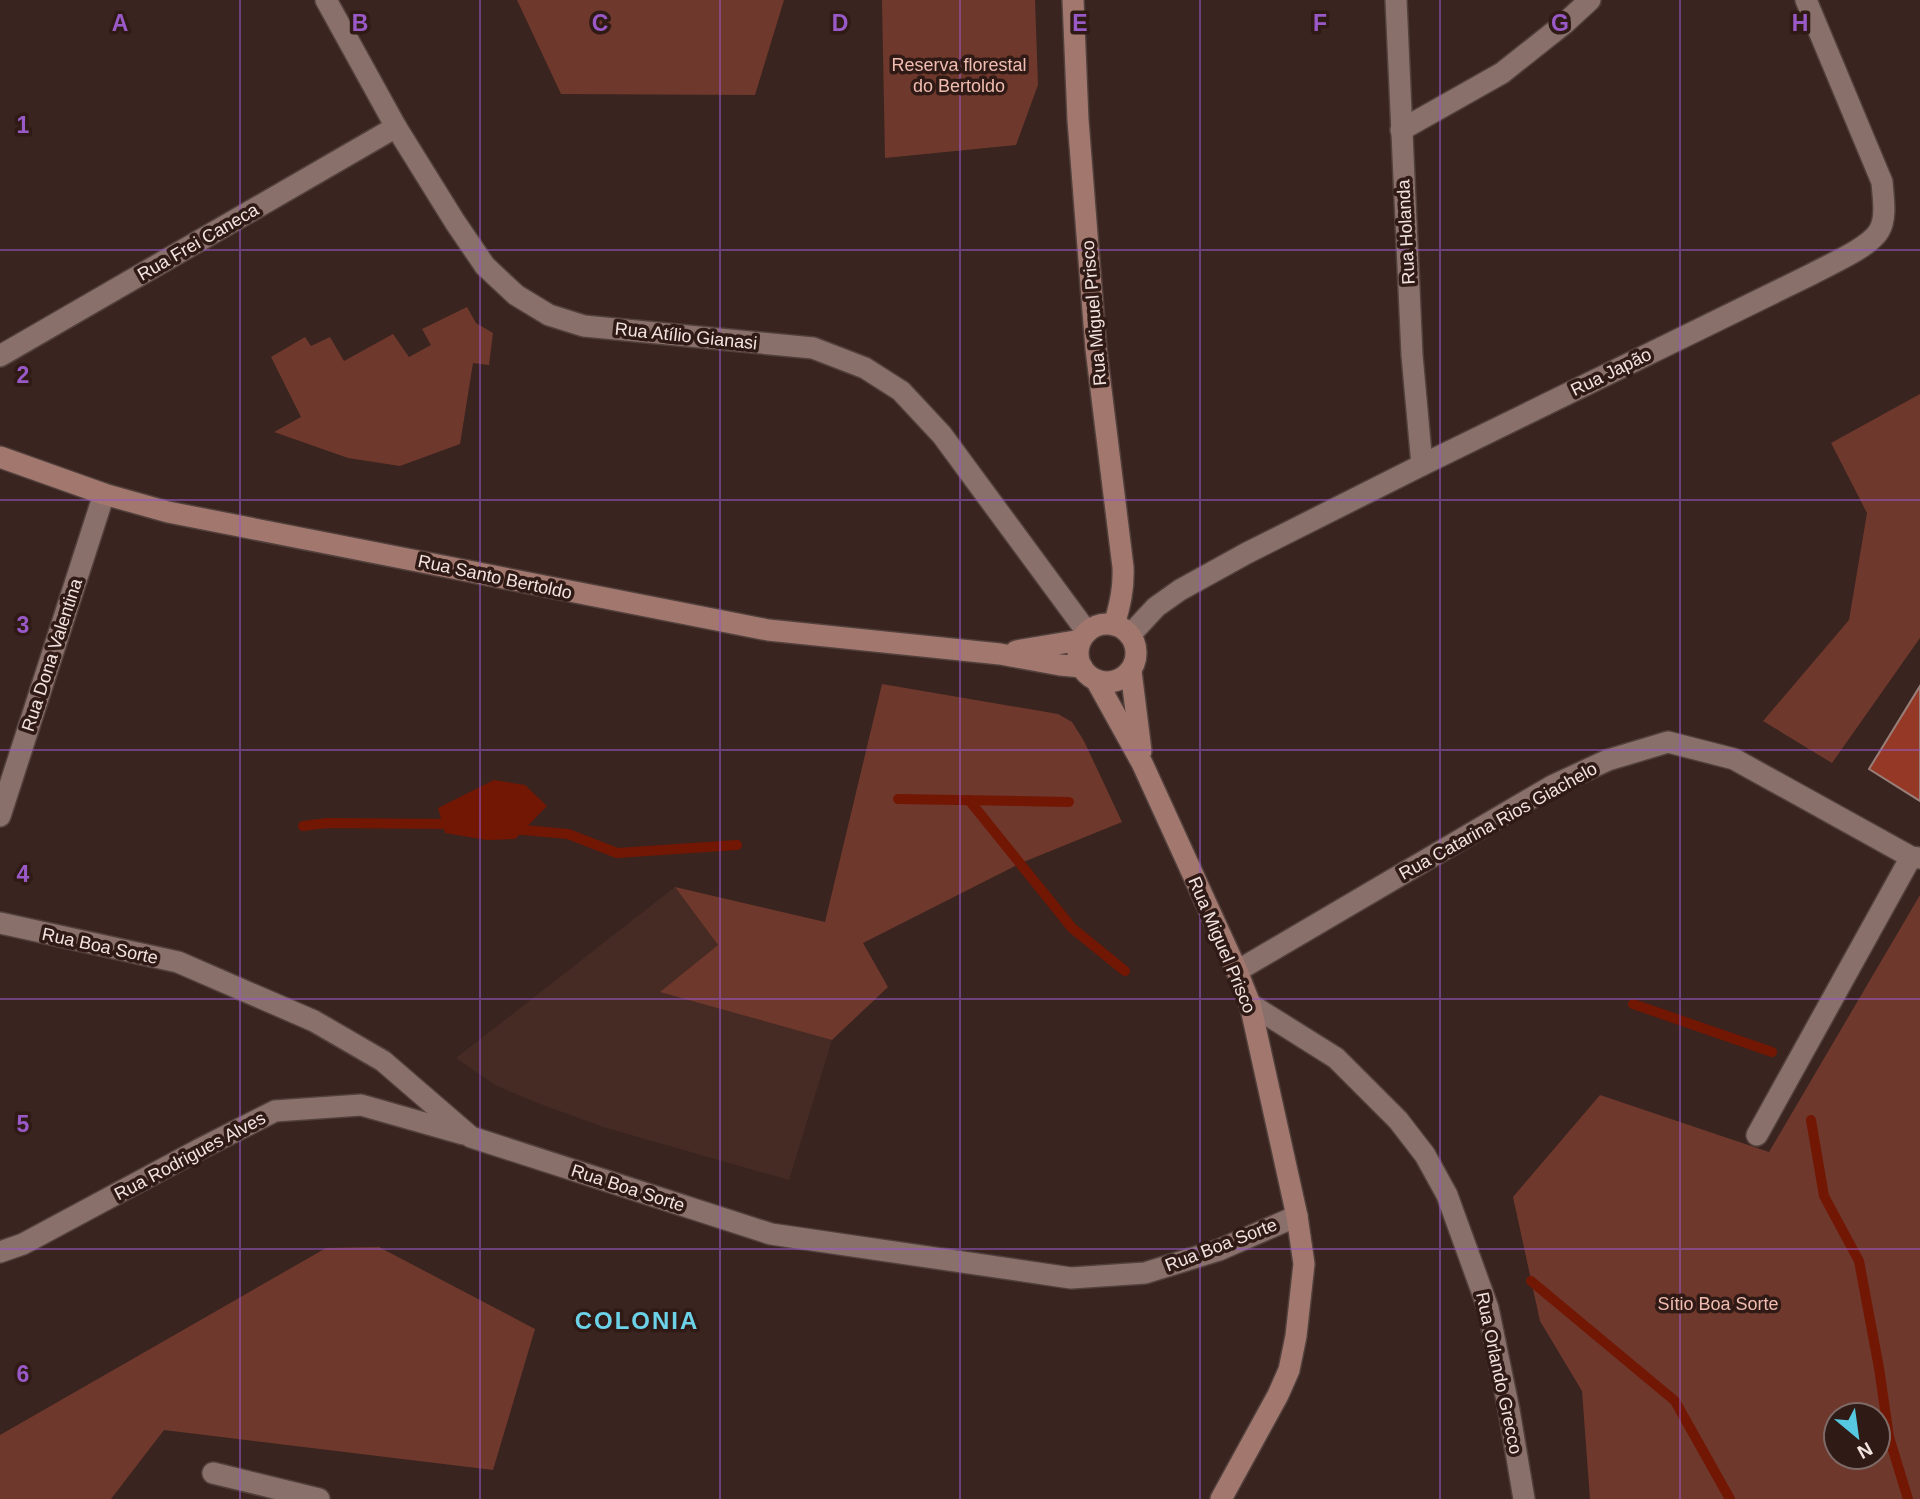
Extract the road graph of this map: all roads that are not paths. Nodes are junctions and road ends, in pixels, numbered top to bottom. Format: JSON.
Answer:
{"nodes":[{"id":1,"x":326,"y":0,"type":"edge"},
{"id":2,"x":1073,"y":0,"type":"edge"},
{"id":3,"x":1396,"y":0,"type":"edge"},
{"id":4,"x":1590,"y":0,"type":"edge"},
{"id":5,"x":1806,"y":0,"type":"edge"},
{"id":6,"x":396,"y":127,"type":"junction"},
{"id":7,"x":1401,"y":130,"type":"junction"},
{"id":8,"x":0,"y":356,"type":"edge"},
{"id":9,"x":0,"y":457,"type":"edge"},
{"id":10,"x":1422,"y":465,"type":"junction"},
{"id":11,"x":104,"y":494,"type":"junction"},
{"id":12,"x":1122,"y":630,"type":"junction"},
{"id":13,"x":1084,"y":636,"type":"junction"},
{"id":14,"x":1000,"y":654,"type":"junction"},
{"id":15,"x":1130,"y":671,"type":"junction"},
{"id":16,"x":1089,"y":674,"type":"junction"},
{"id":17,"x":1142,"y":763,"type":"junction"},
{"id":18,"x":0,"y":816,"type":"edge"},
{"id":19,"x":1915,"y":858,"type":"edge"},
{"id":20,"x":0,"y":923,"type":"edge"},
{"id":21,"x":1237,"y":971,"type":"junction"},
{"id":22,"x":1250,"y":1004,"type":"junction"},
{"id":23,"x":1757,"y":1135,"type":"dead end"},
{"id":24,"x":471,"y":1137,"type":"junction"},
{"id":25,"x":1297,"y":1216,"type":"junction"},
{"id":26,"x":0,"y":1252,"type":"edge"},
{"id":27,"x":213,"y":1473,"type":"dead end"},
{"id":28,"x":319,"y":1499,"type":"edge"},
{"id":29,"x":1221,"y":1499,"type":"edge"},
{"id":30,"x":1524,"y":1499,"type":"edge"}],
"edges":[{"from":1,"to":6,"type":"street","name":"Rua Atílio Gianasi"},
{"from":2,"to":12,"type":"street","name":"Rua Miguel Prisco"},
{"from":3,"to":7,"type":"street","name":"Rua Holanda"},
{"from":4,"to":7,"type":"street"},
{"from":5,"to":10,"type":"street","name":"Rua Japão"},
{"from":6,"to":8,"type":"street","name":"Rua Frei Caneca"},
{"from":6,"to":13,"type":"street","name":"Rua Atílio Gianasi"},
{"from":7,"to":10,"type":"street","name":"Rua Holanda"},
{"from":9,"to":11,"type":"street","name":"Rua Santo Bertoldo"},
{"from":10,"to":12,"type":"street","name":"Rua Japão"},
{"from":11,"to":14,"type":"street","name":"Rua Santo Bertoldo"},
{"from":11,"to":18,"type":"street","name":"Rua Dona Valentina"},
{"from":12,"to":13,"type":"street"},
{"from":12,"to":15,"type":"street"},
{"from":13,"to":14,"type":"street","name":"Rua Santo Bertoldo"},
{"from":13,"to":16,"type":"street"},
{"from":14,"to":16,"type":"street","name":"Rua Santo Bertoldo"},
{"from":15,"to":16,"type":"street"},
{"from":15,"to":17,"type":"street","name":"Rua Miguel Prisco"},
{"from":16,"to":17,"type":"street","name":"Rua Miguel Prisco"},
{"from":17,"to":21,"type":"street","name":"Rua Miguel Prisco"},
{"from":19,"to":21,"type":"street","name":"Rua Catarina Rios Giachelo"},
{"from":19,"to":23,"type":"street"},
{"from":20,"to":24,"type":"street","name":"Rua Boa Sorte"},
{"from":21,"to":22,"type":"street","name":"Rua Miguel Prisco"},
{"from":22,"to":25,"type":"street","name":"Rua Miguel Prisco"},
{"from":22,"to":30,"type":"street","name":"Rua Orlando Grecco"},
{"from":24,"to":25,"type":"street","name":"Rua Boa Sorte"},
{"from":24,"to":26,"type":"street","name":"Rua Rodrigues Alves"},
{"from":25,"to":29,"type":"street","name":"Rua Miguel Prisco"},
{"from":27,"to":28,"type":"street"}]}
